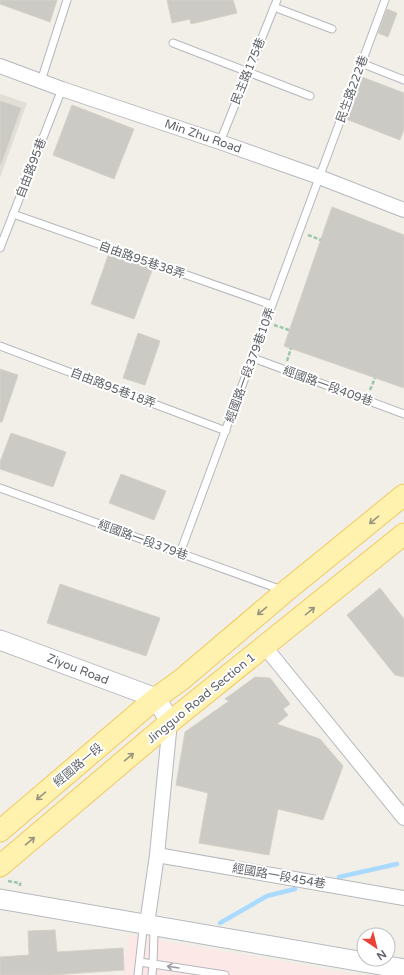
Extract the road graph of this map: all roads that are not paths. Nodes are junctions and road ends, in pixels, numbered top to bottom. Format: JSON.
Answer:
{"nodes":[{"id":1,"x":67,"y":0,"type":"edge"},
{"id":2,"x":385,"y":0,"type":"edge"},
{"id":3,"x":276,"y":3,"type":"edge"},
{"id":4,"x":332,"y":29,"type":"dead end"},
{"id":5,"x":173,"y":43,"type":"dead end"},
{"id":6,"x":361,"y":63,"type":"junction"},
{"id":7,"x":0,"y":66,"type":"edge"},
{"id":8,"x":248,"y":72,"type":"junction"},
{"id":9,"x":404,"y":80,"type":"edge"},
{"id":10,"x":41,"y":81,"type":"junction"},
{"id":11,"x":62,"y":89,"type":"junction"},
{"id":12,"x":310,"y":96,"type":"dead end"},
{"id":13,"x":220,"y":142,"type":"junction"},
{"id":14,"x":319,"y":177,"type":"junction"},
{"id":15,"x":404,"y":210,"type":"edge"},
{"id":16,"x":13,"y":214,"type":"junction"},
{"id":17,"x":0,"y":248,"type":"edge"},
{"id":18,"x":272,"y":305,"type":"junction"},
{"id":19,"x":0,"y":346,"type":"edge"},
{"id":20,"x":252,"y":358,"type":"junction"},
{"id":21,"x":404,"y":414,"type":"edge"},
{"id":22,"x":226,"y":431,"type":"junction"},
{"id":23,"x":0,"y":488,"type":"edge"},
{"id":24,"x":404,"y":495,"type":"edge"},
{"id":25,"x":404,"y":534,"type":"edge"},
{"id":26,"x":180,"y":553,"type":"junction"},
{"id":27,"x":286,"y":591,"type":"junction"},
{"id":28,"x":0,"y":640,"type":"edge"},
{"id":29,"x":265,"y":647,"type":"junction"},
{"id":30,"x":156,"y":698,"type":"junction"},
{"id":31,"x":170,"y":722,"type":"junction"},
{"id":32,"x":404,"y":818,"type":"edge"},
{"id":33,"x":0,"y":831,"type":"edge"},
{"id":34,"x":157,"y":855,"type":"junction"},
{"id":35,"x":0,"y":866,"type":"edge"},
{"id":36,"x":403,"y":895,"type":"edge"},
{"id":37,"x":0,"y":899,"type":"edge"},
{"id":38,"x":147,"y":924,"type":"junction"},
{"id":39,"x":140,"y":962,"type":"junction"},
{"id":40,"x":154,"y":963,"type":"junction"},
{"id":41,"x":404,"y":969,"type":"edge"},
{"id":42,"x":138,"y":975,"type":"edge"},
{"id":43,"x":152,"y":975,"type":"edge"},
{"id":44,"x":226,"y":975,"type":"edge"}],
"edges":[{"from":1,"to":10,"type":"lane"},
{"from":2,"to":6,"type":"lane","name":"民生路222巷"},
{"from":3,"to":4,"type":"lane"},
{"from":3,"to":8,"type":"lane","name":"民主路175巷"},
{"from":5,"to":8,"type":"lane"},
{"from":6,"to":9,"type":"lane"},
{"from":6,"to":14,"type":"lane","name":"民生路222巷"},
{"from":7,"to":10,"type":"street","name":"Min Zhu Road"},
{"from":8,"to":12,"type":"lane"},
{"from":8,"to":13,"type":"lane","name":"民主路175巷"},
{"from":10,"to":11,"type":"street","name":"Min Zhu Road"},
{"from":11,"to":13,"type":"street","name":"Min Zhu Road"},
{"from":11,"to":16,"type":"lane","name":"自由路95巷"},
{"from":13,"to":14,"type":"street","name":"Min Zhu Road"},
{"from":14,"to":15,"type":"street","name":"Min Zhu Road"},
{"from":14,"to":18,"type":"lane","name":"經國路一段379巷10弄"},
{"from":16,"to":17,"type":"lane","name":"自由路95巷"},
{"from":16,"to":18,"type":"lane","name":"自由路95巷38弄"},
{"from":18,"to":20,"type":"lane","name":"經國路一段379巷10弄"},
{"from":19,"to":22,"type":"lane","name":"自由路95巷18弄"},
{"from":20,"to":21,"type":"lane","name":"經國路一段409巷"},
{"from":20,"to":22,"type":"lane","name":"經國路一段379巷10弄"},
{"from":22,"to":26,"type":"lane","name":"經國路一段379巷10弄"},
{"from":23,"to":26,"type":"lane","name":"經國路一段379巷"},
{"from":24,"to":27,"type":"main road","one_way":true},
{"from":29,"to":25,"type":"main road","name":"Jingguo Road Section 1","one_way":true},
{"from":26,"to":27,"type":"lane","name":"經國路一段379巷"},
{"from":27,"to":30,"type":"main road","one_way":true},
{"from":28,"to":30,"type":"street","name":"Ziyou Road"},
{"from":29,"to":31,"type":"main road","name":"Jingguo Road Section 1"},
{"from":29,"to":32,"type":"street"},
{"from":30,"to":31,"type":"street"},
{"from":30,"to":33,"type":"main road","name":"經國路一段","one_way":true},
{"from":31,"to":34,"type":"street"},
{"from":35,"to":31,"type":"main road","name":"Jingguo Road Section 1","one_way":true},
{"from":34,"to":36,"type":"street","name":"經國路一段454巷"},
{"from":34,"to":38,"type":"street"},
{"from":37,"to":38,"type":"street"},
{"from":38,"to":39,"type":"lane"},
{"from":38,"to":40,"type":"lane"},
{"from":38,"to":41,"type":"street"},
{"from":39,"to":40,"type":"lane"},
{"from":39,"to":42,"type":"lane"},
{"from":40,"to":43,"type":"lane"},
{"from":44,"to":40,"type":"lane","one_way":true}]}
